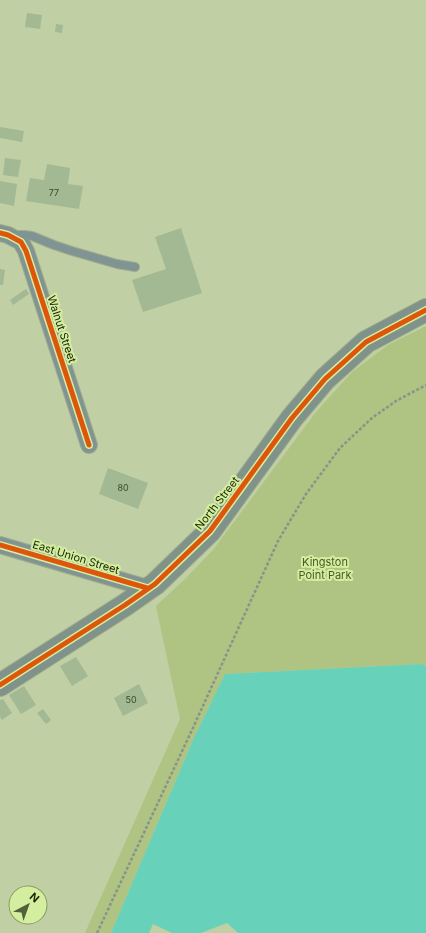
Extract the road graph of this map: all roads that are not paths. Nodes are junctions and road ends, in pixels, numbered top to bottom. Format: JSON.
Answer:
{"nodes":[{"id":1,"x":6,"y":235,"type":"edge"},
{"id":2,"x":135,"y":267,"type":"dead end"},
{"id":3,"x":426,"y":310,"type":"edge"},
{"id":4,"x":89,"y":445,"type":"dead end"},
{"id":5,"x":0,"y":544,"type":"edge"},
{"id":6,"x":147,"y":588,"type":"junction"},
{"id":7,"x":0,"y":685,"type":"edge"}],
"edges":[{"from":1,"to":2,"type":"lane"},
{"from":1,"to":4,"type":"street","name":"Walnut Street"},
{"from":3,"to":6,"type":"street","name":"North Street"},
{"from":5,"to":6,"type":"street","name":"East Union Street"},
{"from":6,"to":7,"type":"street","name":"North Street"}]}
